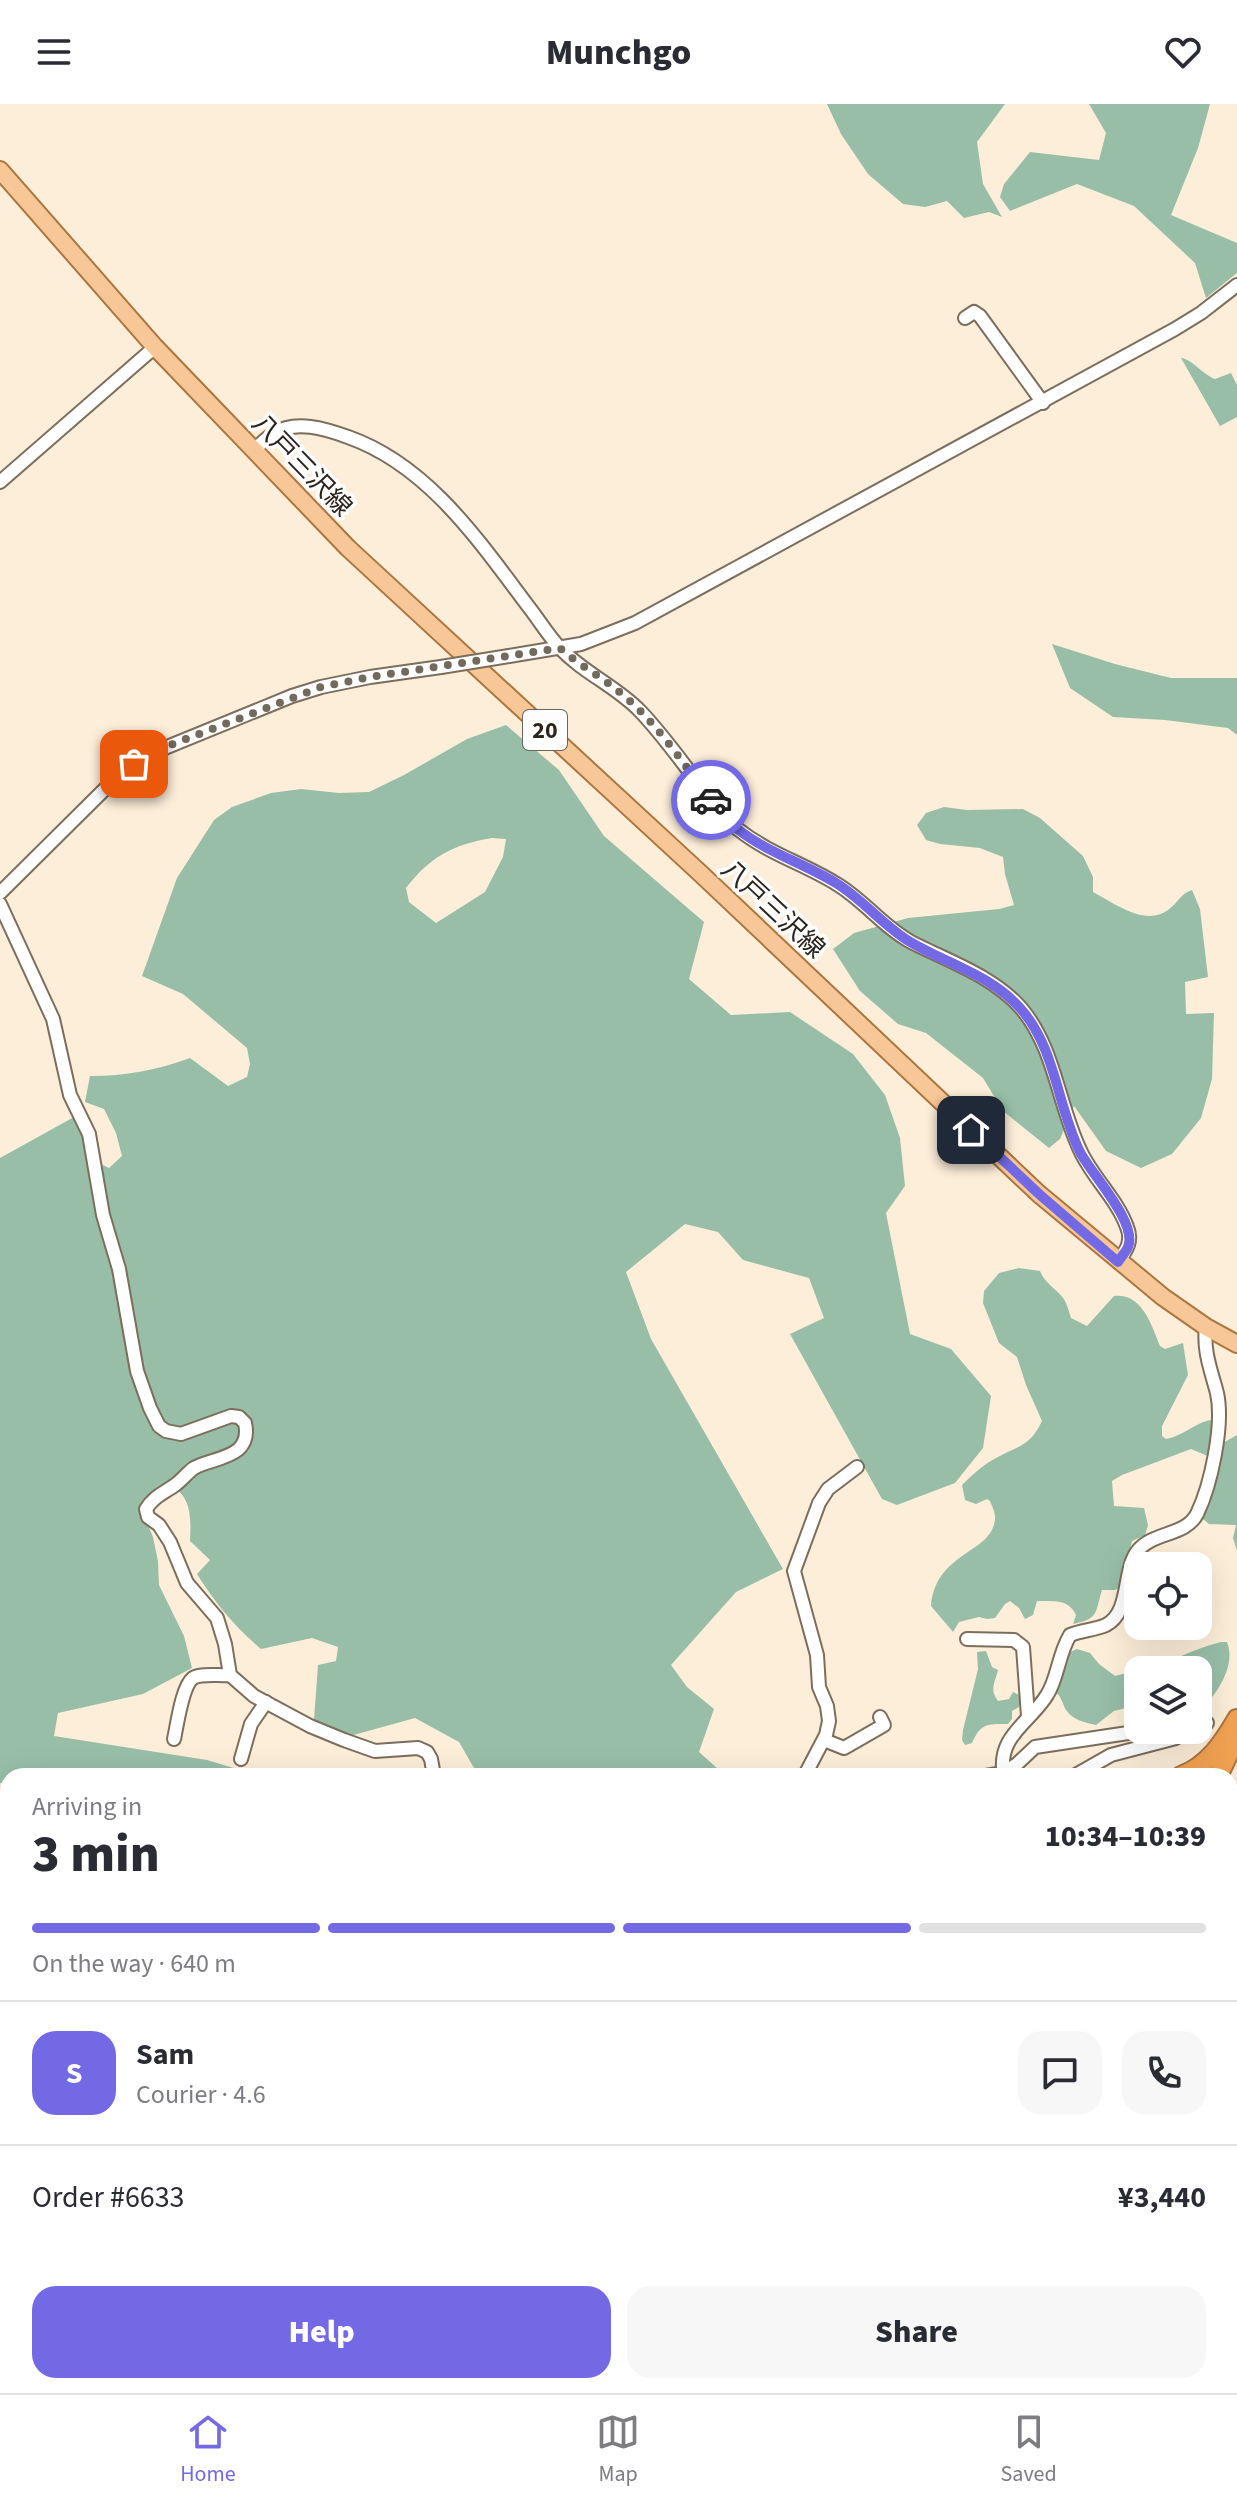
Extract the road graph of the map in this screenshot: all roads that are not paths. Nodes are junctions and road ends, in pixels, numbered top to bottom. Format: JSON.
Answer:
{"nodes":[{"id":1,"x":0,"y":170,"type":"edge"},
{"id":2,"x":1237,"y":285,"type":"edge"},
{"id":3,"x":965,"y":318,"type":"dead end"},
{"id":4,"x":155,"y":347,"type":"junction"},
{"id":5,"x":1043,"y":403,"type":"junction"},
{"id":6,"x":254,"y":450,"type":"junction"},
{"id":7,"x":0,"y":482,"type":"edge"},
{"id":8,"x":560,"y":648,"type":"junction"},
{"id":9,"x":0,"y":893,"type":"edge"},
{"id":10,"x":0,"y":904,"type":"edge"},
{"id":11,"x":1118,"y":1262,"type":"junction"},
{"id":12,"x":1206,"y":1327,"type":"junction"},
{"id":13,"x":1237,"y":1344,"type":"edge"},
{"id":14,"x":857,"y":1467,"type":"dead end"},
{"id":15,"x":967,"y":1639,"type":"dead end"},
{"id":16,"x":230,"y":1675,"type":"junction"},
{"id":17,"x":266,"y":1702,"type":"junction"},
{"id":18,"x":1028,"y":1716,"type":"junction"},
{"id":19,"x":880,"y":1717,"type":"dead end"},
{"id":20,"x":1237,"y":1719,"type":"edge"},
{"id":21,"x":1124,"y":1734,"type":"edge"},
{"id":22,"x":1237,"y":1736,"type":"edge"},
{"id":23,"x":174,"y":1739,"type":"dead end"},
{"id":24,"x":824,"y":1740,"type":"junction"},
{"id":25,"x":1153,"y":1744,"type":"edge"},
{"id":26,"x":241,"y":1759,"type":"dead end"},
{"id":27,"x":433,"y":1768,"type":"edge"},
{"id":28,"x":809,"y":1768,"type":"edge"},
{"id":29,"x":1004,"y":1768,"type":"edge"},
{"id":30,"x":1012,"y":1768,"type":"edge"},
{"id":31,"x":1088,"y":1768,"type":"edge"},
{"id":32,"x":1197,"y":1768,"type":"edge"},
{"id":33,"x":1222,"y":1768,"type":"edge"}],
"edges":[{"from":1,"to":4,"type":"main road","name":"八戸三沢線","number":"20"},
{"from":2,"to":5,"type":"street"},
{"from":3,"to":5,"type":"street"},
{"from":4,"to":6,"type":"main road","name":"八戸三沢線","number":"20"},
{"from":4,"to":7,"type":"street"},
{"from":5,"to":8,"type":"street"},
{"from":6,"to":8,"type":"street"},
{"from":6,"to":11,"type":"main road","name":"八戸三沢線","number":"20"},
{"from":8,"to":9,"type":"street","bridge":true},
{"from":8,"to":11,"type":"street"},
{"from":10,"to":16,"type":"street"},
{"from":11,"to":12,"type":"main road","name":"八戸三沢線","number":"20"},
{"from":12,"to":13,"type":"main road","name":"八戸三沢線","number":"20"},
{"from":12,"to":18,"type":"street"},
{"from":14,"to":24,"type":"street"},
{"from":15,"to":18,"type":"street"},
{"from":16,"to":17,"type":"street"},
{"from":16,"to":23,"type":"street"},
{"from":17,"to":26,"type":"street"},
{"from":17,"to":27,"type":"street"},
{"from":18,"to":29,"type":"street"},
{"from":19,"to":24,"type":"street"},
{"from":20,"to":32,"type":"highway"},
{"from":21,"to":30,"type":"street"},
{"from":22,"to":33,"type":"highway"},
{"from":24,"to":28,"type":"street"},
{"from":25,"to":31,"type":"street"}]}
